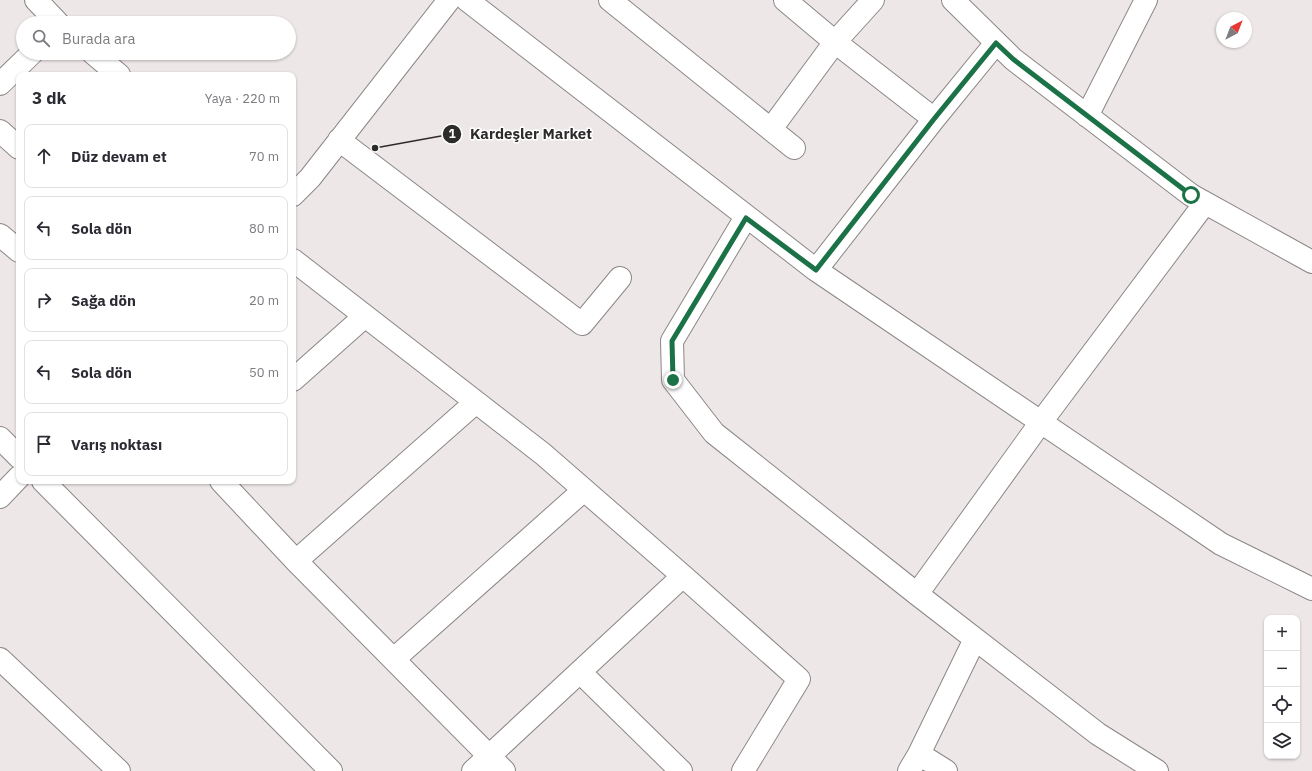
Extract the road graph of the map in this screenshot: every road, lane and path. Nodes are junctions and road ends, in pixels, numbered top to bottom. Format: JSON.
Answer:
{"nodes":[{"id":1,"x":36,"y":0,"type":"edge"},
{"id":2,"x":449,"y":0,"type":"edge"},
{"id":3,"x":467,"y":0,"type":"edge"},
{"id":4,"x":610,"y":0,"type":"edge"},
{"id":5,"x":785,"y":0,"type":"edge"},
{"id":6,"x":873,"y":0,"type":"edge"},
{"id":7,"x":953,"y":0,"type":"edge"},
{"id":8,"x":1146,"y":0,"type":"edge"},
{"id":9,"x":51,"y":16,"type":"edge"},
{"id":10,"x":835,"y":42,"type":"junction"},
{"id":11,"x":996,"y":43,"type":"junction"},
{"id":12,"x":25,"y":60,"type":"edge"},
{"id":13,"x":101,"y":60,"type":"edge"},
{"id":14,"x":115,"y":72,"type":"edge"},
{"id":15,"x":0,"y":84,"type":"edge"},
{"id":16,"x":1087,"y":116,"type":"junction"},
{"id":17,"x":934,"y":119,"type":"junction"},
{"id":18,"x":771,"y":129,"type":"junction"},
{"id":19,"x":0,"y":131,"type":"edge"},
{"id":20,"x":339,"y":140,"type":"junction"},
{"id":21,"x":16,"y":145,"type":"edge"},
{"id":22,"x":794,"y":148,"type":"dead end"},
{"id":23,"x":296,"y":192,"type":"edge"},
{"id":24,"x":1205,"y":203,"type":"junction"},
{"id":25,"x":746,"y":218,"type":"junction"},
{"id":26,"x":0,"y":236,"type":"edge"},
{"id":27,"x":16,"y":249,"type":"edge"},
{"id":28,"x":296,"y":262,"type":"edge"},
{"id":29,"x":1312,"y":262,"type":"edge"},
{"id":30,"x":816,"y":270,"type":"junction"},
{"id":31,"x":620,"y":278,"type":"dead end"},
{"id":32,"x":365,"y":316,"type":"junction"},
{"id":33,"x":296,"y":377,"type":"edge"},
{"id":34,"x":476,"y":402,"type":"junction"},
{"id":35,"x":1041,"y":422,"type":"junction"},
{"id":36,"x":0,"y":438,"type":"edge"},
{"id":37,"x":16,"y":454,"type":"edge"},
{"id":38,"x":16,"y":480,"type":"edge"},
{"id":39,"x":45,"y":484,"type":"edge"},
{"id":40,"x":224,"y":484,"type":"edge"},
{"id":41,"x":584,"y":490,"type":"junction"},
{"id":42,"x":0,"y":497,"type":"edge"},
{"id":43,"x":296,"y":561,"type":"junction"},
{"id":44,"x":684,"y":576,"type":"junction"},
{"id":45,"x":1312,"y":589,"type":"edge"},
{"id":46,"x":917,"y":594,"type":"junction"},
{"id":47,"x":975,"y":639,"type":"junction"},
{"id":48,"x":0,"y":659,"type":"edge"},
{"id":49,"x":394,"y":659,"type":"junction"},
{"id":50,"x":580,"y":672,"type":"junction"},
{"id":51,"x":914,"y":762,"type":"edge"},
{"id":52,"x":497,"y":764,"type":"edge"},
{"id":53,"x":119,"y":771,"type":"edge"},
{"id":54,"x":331,"y":771,"type":"edge"},
{"id":55,"x":474,"y":771,"type":"edge"},
{"id":56,"x":681,"y":771,"type":"edge"},
{"id":57,"x":743,"y":771,"type":"edge"},
{"id":58,"x":946,"y":771,"type":"edge"},
{"id":59,"x":1157,"y":771,"type":"edge"}],
"edges":[{"from":1,"to":9,"type":"street"},
{"from":2,"to":20,"type":"street"},
{"from":3,"to":25,"type":"street"},
{"from":4,"to":18,"type":"street"},
{"from":5,"to":10,"type":"street"},
{"from":6,"to":10,"type":"street"},
{"from":7,"to":11,"type":"street"},
{"from":8,"to":16,"type":"street"},
{"from":10,"to":17,"type":"street"},
{"from":10,"to":18,"type":"street"},
{"from":11,"to":16,"type":"street"},
{"from":11,"to":17,"type":"street"},
{"from":12,"to":15,"type":"street"},
{"from":13,"to":14,"type":"street"},
{"from":16,"to":24,"type":"street"},
{"from":17,"to":30,"type":"street"},
{"from":18,"to":22,"type":"street"},
{"from":19,"to":21,"type":"street"},
{"from":20,"to":23,"type":"street"},
{"from":20,"to":31,"type":"street"},
{"from":24,"to":29,"type":"street"},
{"from":24,"to":35,"type":"street"},
{"from":25,"to":30,"type":"street"},
{"from":25,"to":46,"type":"street"},
{"from":26,"to":27,"type":"street"},
{"from":28,"to":32,"type":"street"},
{"from":30,"to":35,"type":"street"},
{"from":32,"to":33,"type":"street"},
{"from":32,"to":34,"type":"street"},
{"from":34,"to":41,"type":"street"},
{"from":34,"to":43,"type":"street"},
{"from":35,"to":45,"type":"street"},
{"from":35,"to":46,"type":"street"},
{"from":36,"to":37,"type":"street"},
{"from":38,"to":42,"type":"street"},
{"from":39,"to":54,"type":"street"},
{"from":40,"to":43,"type":"street"},
{"from":41,"to":44,"type":"street"},
{"from":41,"to":49,"type":"street"},
{"from":43,"to":49,"type":"street"},
{"from":44,"to":50,"type":"street"},
{"from":44,"to":57,"type":"street"},
{"from":46,"to":47,"type":"street"},
{"from":47,"to":51,"type":"street"},
{"from":47,"to":59,"type":"street"},
{"from":48,"to":53,"type":"street"},
{"from":49,"to":52,"type":"street"},
{"from":50,"to":52,"type":"street"},
{"from":50,"to":56,"type":"street"},
{"from":51,"to":58,"type":"street"},
{"from":52,"to":55,"type":"street"}]}
